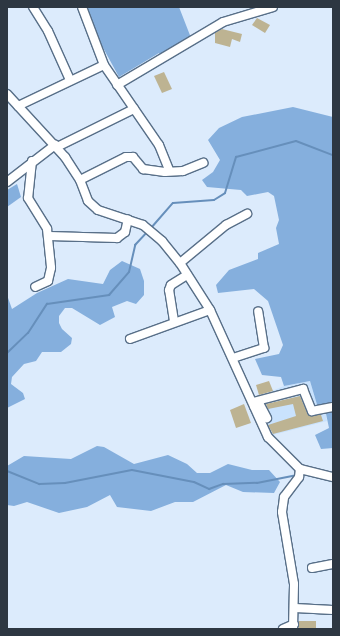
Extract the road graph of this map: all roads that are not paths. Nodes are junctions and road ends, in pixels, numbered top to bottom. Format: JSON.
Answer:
{"nodes":[{"id":1,"x":33,"y":7,"type":"edge"},
{"id":2,"x":82,"y":7,"type":"edge"},
{"id":3,"x":273,"y":7,"type":"edge"},
{"id":4,"x":104,"y":65,"type":"junction"},
{"id":5,"x":70,"y":80,"type":"junction"},
{"id":6,"x":117,"y":85,"type":"junction"},
{"id":7,"x":7,"y":94,"type":"edge"},
{"id":8,"x":18,"y":106,"type":"junction"},
{"id":9,"x":134,"y":109,"type":"junction"},
{"id":10,"x":56,"y":146,"type":"junction"},
{"id":11,"x":32,"y":161,"type":"junction"},
{"id":12,"x":203,"y":163,"type":"dead end"},
{"id":13,"x":169,"y":170,"type":"junction"},
{"id":14,"x":80,"y":180,"type":"junction"},
{"id":15,"x":7,"y":182,"type":"edge"},
{"id":16,"x":247,"y":214,"type":"dead end"},
{"id":17,"x":128,"y":219,"type":"junction"},
{"id":18,"x":49,"y":236,"type":"junction"},
{"id":19,"x":180,"y":263,"type":"junction"},
{"id":20,"x":187,"y":275,"type":"junction"},
{"id":21,"x":35,"y":287,"type":"dead end"},
{"id":22,"x":210,"y":310,"type":"junction"},
{"id":23,"x":258,"y":312,"type":"dead end"},
{"id":24,"x":174,"y":321,"type":"junction"},
{"id":25,"x":130,"y":339,"type":"dead end"},
{"id":26,"x":233,"y":358,"type":"junction"},
{"id":27,"x":254,"y":404,"type":"junction"},
{"id":28,"x":333,"y":407,"type":"edge"},
{"id":29,"x":267,"y":418,"type":"dead end"},
{"id":30,"x":300,"y":472,"type":"junction"},
{"id":31,"x":333,"y":478,"type":"edge"},
{"id":32,"x":333,"y":564,"type":"edge"},
{"id":33,"x":312,"y":568,"type":"dead end"},
{"id":34,"x":295,"y":608,"type":"junction"},
{"id":35,"x":333,"y":610,"type":"edge"},
{"id":36,"x":294,"y":627,"type":"edge"},
{"id":37,"x":283,"y":629,"type":"edge"}],
"edges":[{"from":1,"to":5,"type":"street"},
{"from":2,"to":4,"type":"street"},
{"from":3,"to":6,"type":"street"},
{"from":4,"to":5,"type":"street"},
{"from":4,"to":6,"type":"street"},
{"from":5,"to":8,"type":"street"},
{"from":6,"to":9,"type":"street"},
{"from":7,"to":8,"type":"street"},
{"from":8,"to":10,"type":"street"},
{"from":9,"to":10,"type":"street"},
{"from":9,"to":13,"type":"street"},
{"from":10,"to":11,"type":"street"},
{"from":10,"to":14,"type":"street"},
{"from":11,"to":15,"type":"street"},
{"from":11,"to":18,"type":"street"},
{"from":12,"to":13,"type":"street"},
{"from":13,"to":14,"type":"street"},
{"from":14,"to":17,"type":"street"},
{"from":16,"to":19,"type":"street"},
{"from":17,"to":18,"type":"street"},
{"from":17,"to":19,"type":"street"},
{"from":18,"to":21,"type":"street"},
{"from":19,"to":20,"type":"street"},
{"from":20,"to":22,"type":"street"},
{"from":20,"to":24,"type":"street"},
{"from":22,"to":24,"type":"street"},
{"from":22,"to":26,"type":"street"},
{"from":23,"to":26,"type":"street"},
{"from":24,"to":25,"type":"street"},
{"from":26,"to":27,"type":"street"},
{"from":27,"to":28,"type":"street"},
{"from":27,"to":29,"type":"street"},
{"from":27,"to":30,"type":"street"},
{"from":30,"to":31,"type":"street"},
{"from":30,"to":34,"type":"street"},
{"from":32,"to":33,"type":"street"},
{"from":34,"to":35,"type":"street"},
{"from":34,"to":36,"type":"street"},
{"from":36,"to":37,"type":"street"}]}
